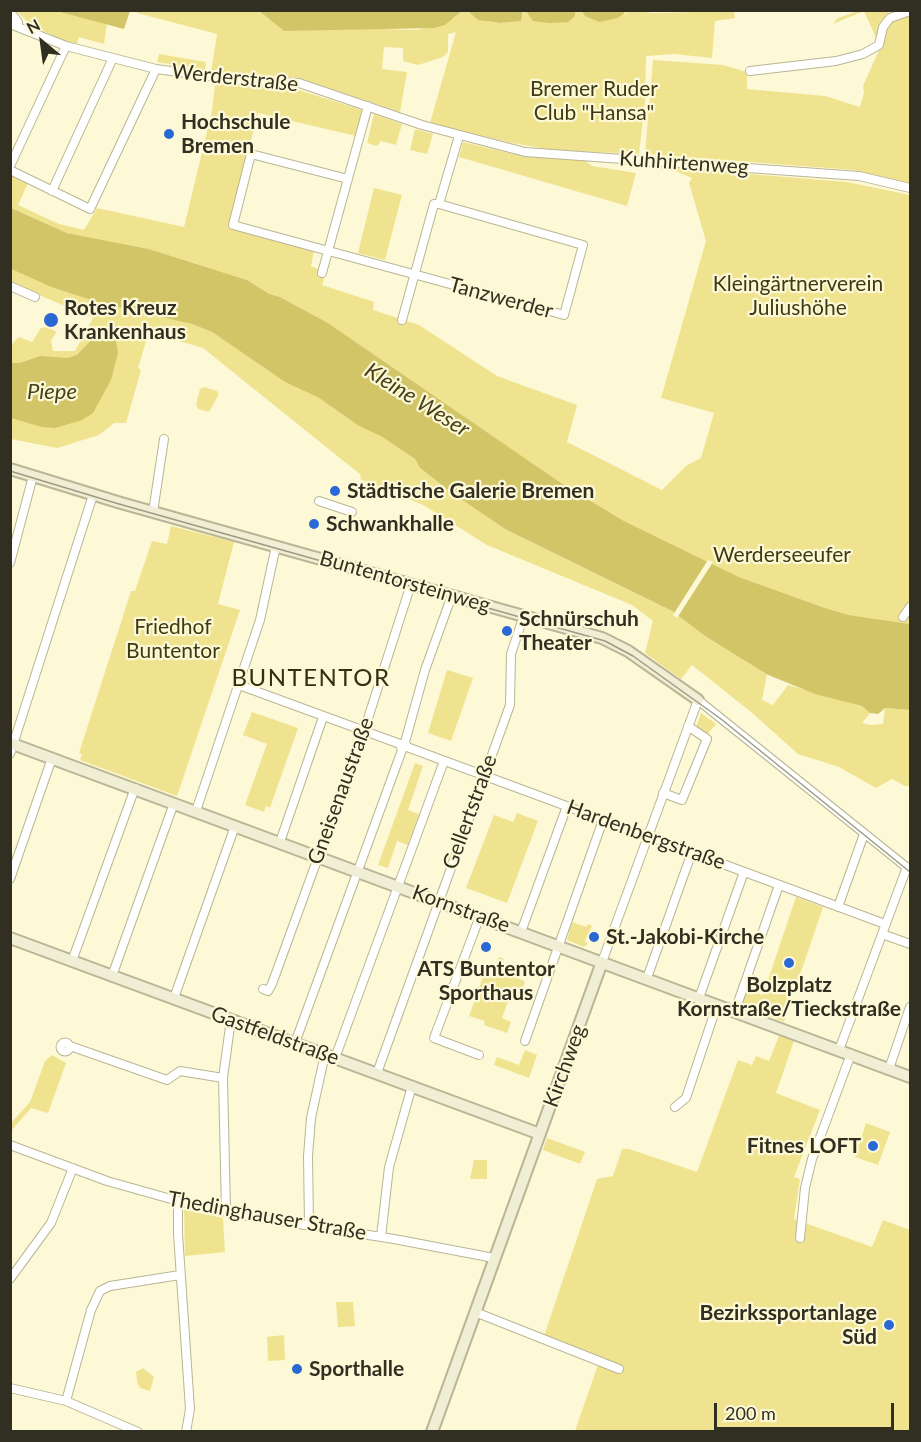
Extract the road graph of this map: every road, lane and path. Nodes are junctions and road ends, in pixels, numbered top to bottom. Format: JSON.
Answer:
{"nodes":[{"id":1,"x":910,"y":11,"type":"edge"},
{"id":2,"x":10,"y":12,"type":"edge"},
{"id":3,"x":14,"y":25,"type":"edge"},
{"id":4,"x":66,"y":46,"type":"junction"},
{"id":5,"x":112,"y":60,"type":"junction"},
{"id":6,"x":156,"y":69,"type":"junction"},
{"id":7,"x":750,"y":71,"type":"dead end"},
{"id":8,"x":368,"y":106,"type":"junction"},
{"id":9,"x":459,"y":136,"type":"junction"},
{"id":10,"x":10,"y":168,"type":"edge"},
{"id":11,"x":348,"y":180,"type":"junction"},
{"id":12,"x":910,"y":188,"type":"edge"},
{"id":13,"x":52,"y":191,"type":"junction"},
{"id":14,"x":439,"y":204,"type":"junction"},
{"id":15,"x":328,"y":251,"type":"junction"},
{"id":16,"x":322,"y":273,"type":"dead end"},
{"id":17,"x":415,"y":273,"type":"junction"},
{"id":18,"x":10,"y":286,"type":"edge"},
{"id":19,"x":34,"y":297,"type":"dead end"},
{"id":20,"x":402,"y":320,"type":"dead end"},
{"id":21,"x":164,"y":439,"type":"dead end"},
{"id":22,"x":10,"y":469,"type":"edge"},
{"id":23,"x":33,"y":476,"type":"junction"},
{"id":24,"x":93,"y":495,"type":"junction"},
{"id":25,"x":319,"y":501,"type":"dead end"},
{"id":26,"x":153,"y":512,"type":"junction"},
{"id":27,"x":352,"y":512,"type":"dead end"},
{"id":28,"x":276,"y":546,"type":"junction"},
{"id":29,"x":10,"y":562,"type":"edge"},
{"id":30,"x":411,"y":584,"type":"junction"},
{"id":31,"x":452,"y":595,"type":"junction"},
{"id":32,"x":910,"y":607,"type":"edge"},
{"id":33,"x":524,"y":615,"type":"junction"},
{"id":34,"x":903,"y":617,"type":"dead end"},
{"id":35,"x":239,"y":685,"type":"junction"},
{"id":36,"x":698,"y":700,"type":"junction"},
{"id":37,"x":323,"y":717,"type":"junction"},
{"id":38,"x":688,"y":726,"type":"junction"},
{"id":39,"x":364,"y":731,"type":"junction"},
{"id":40,"x":12,"y":747,"type":"edge"},
{"id":41,"x":405,"y":748,"type":"junction"},
{"id":42,"x":52,"y":758,"type":"junction"},
{"id":43,"x":444,"y":761,"type":"junction"},
{"id":44,"x":483,"y":775,"type":"junction"},
{"id":45,"x":135,"y":788,"type":"junction"},
{"id":46,"x":663,"y":793,"type":"junction"},
{"id":47,"x":174,"y":803,"type":"junction"},
{"id":48,"x":567,"y":806,"type":"junction"},
{"id":49,"x":196,"y":811,"type":"junction"},
{"id":50,"x":603,"y":820,"type":"junction"},
{"id":51,"x":236,"y":826,"type":"junction"},
{"id":52,"x":864,"y":834,"type":"junction"},
{"id":53,"x":648,"y":836,"type":"junction"},
{"id":54,"x":280,"y":842,"type":"junction"},
{"id":55,"x":692,"y":852,"type":"junction"},
{"id":56,"x":318,"y":856,"type":"junction"},
{"id":57,"x":909,"y":868,"type":"edge"},
{"id":58,"x":358,"y":871,"type":"junction"},
{"id":59,"x":744,"y":872,"type":"junction"},
{"id":60,"x":10,"y":879,"type":"edge"},
{"id":61,"x":779,"y":885,"type":"junction"},
{"id":62,"x":399,"y":886,"type":"junction"},
{"id":63,"x":439,"y":901,"type":"junction"},
{"id":64,"x":838,"y":907,"type":"junction"},
{"id":65,"x":480,"y":916,"type":"junction"},
{"id":66,"x":885,"y":924,"type":"junction"},
{"id":67,"x":521,"y":932,"type":"junction"},
{"id":68,"x":882,"y":934,"type":"junction"},
{"id":69,"x":10,"y":938,"type":"edge"},
{"id":70,"x":910,"y":944,"type":"edge"},
{"id":71,"x":558,"y":945,"type":"junction"},
{"id":72,"x":72,"y":961,"type":"junction"},
{"id":73,"x":602,"y":962,"type":"junction"},
{"id":74,"x":112,"y":976,"type":"junction"},
{"id":75,"x":647,"y":978,"type":"junction"},
{"id":76,"x":263,"y":989,"type":"dead end"},
{"id":77,"x":174,"y":998,"type":"junction"},
{"id":78,"x":699,"y":998,"type":"junction"},
{"id":79,"x":717,"y":1005,"type":"junction"},
{"id":80,"x":910,"y":1007,"type":"edge"},
{"id":81,"x":735,"y":1011,"type":"junction"},
{"id":82,"x":231,"y":1019,"type":"junction"},
{"id":83,"x":525,"y":1041,"type":"dead end"},
{"id":84,"x":295,"y":1043,"type":"junction"},
{"id":85,"x":69,"y":1046,"type":"dead end"},
{"id":86,"x":839,"y":1050,"type":"junction"},
{"id":87,"x":851,"y":1054,"type":"junction"},
{"id":88,"x":479,"y":1055,"type":"dead end"},
{"id":89,"x":330,"y":1056,"type":"junction"},
{"id":90,"x":889,"y":1069,"type":"junction"},
{"id":91,"x":376,"y":1073,"type":"junction"},
{"id":92,"x":910,"y":1077,"type":"edge"},
{"id":93,"x":223,"y":1078,"type":"junction"},
{"id":94,"x":412,"y":1086,"type":"junction"},
{"id":95,"x":675,"y":1107,"type":"dead end"},
{"id":96,"x":540,"y":1134,"type":"junction"},
{"id":97,"x":10,"y":1144,"type":"edge"},
{"id":98,"x":74,"y":1167,"type":"junction"},
{"id":99,"x":178,"y":1201,"type":"junction"},
{"id":100,"x":226,"y":1212,"type":"junction"},
{"id":101,"x":309,"y":1226,"type":"junction"},
{"id":102,"x":381,"y":1237,"type":"junction"},
{"id":103,"x":800,"y":1238,"type":"dead end"},
{"id":104,"x":494,"y":1258,"type":"junction"},
{"id":105,"x":180,"y":1275,"type":"junction"},
{"id":106,"x":10,"y":1279,"type":"edge"},
{"id":107,"x":475,"y":1312,"type":"junction"},
{"id":108,"x":619,"y":1369,"type":"dead end"},
{"id":109,"x":10,"y":1388,"type":"edge"},
{"id":110,"x":66,"y":1401,"type":"junction"},
{"id":111,"x":138,"y":1431,"type":"edge"},
{"id":112,"x":186,"y":1431,"type":"edge"},
{"id":113,"x":432,"y":1431,"type":"edge"}],
"edges":[{"from":1,"to":7,"type":"street"},
{"from":2,"to":3,"type":"street"},
{"from":3,"to":4,"type":"street","name":"Werderstraße"},
{"from":4,"to":5,"type":"street","name":"Werderstraße"},
{"from":4,"to":10,"type":"street"},
{"from":5,"to":6,"type":"street","name":"Werderstraße"},
{"from":5,"to":13,"type":"street"},
{"from":6,"to":8,"type":"street","name":"Werderstraße"},
{"from":6,"to":13,"type":"street"},
{"from":8,"to":9,"type":"street","name":"Werderstraße"},
{"from":8,"to":11,"type":"street"},
{"from":9,"to":12,"type":"street","name":"Kuhhirtenweg"},
{"from":9,"to":14,"type":"street"},
{"from":10,"to":13,"type":"street"},
{"from":11,"to":15,"type":"street"},
{"from":11,"to":15,"type":"street","name":"Tanzwerder"},
{"from":14,"to":17,"type":"street"},
{"from":14,"to":17,"type":"street","name":"Tanzwerder"},
{"from":15,"to":16,"type":"street"},
{"from":15,"to":17,"type":"street","name":"Tanzwerder"},
{"from":17,"to":20,"type":"street"},
{"from":18,"to":19,"type":"street"},
{"from":21,"to":26,"type":"street"},
{"from":22,"to":23,"type":"street","name":"Buntentorsteinweg"},
{"from":23,"to":24,"type":"street","name":"Buntentorsteinweg"},
{"from":23,"to":29,"type":"street"},
{"from":24,"to":26,"type":"street","name":"Buntentorsteinweg"},
{"from":24,"to":40,"type":"street"},
{"from":25,"to":27,"type":"street"},
{"from":26,"to":28,"type":"street","name":"Buntentorsteinweg"},
{"from":28,"to":30,"type":"street","name":"Buntentorsteinweg"},
{"from":28,"to":35,"type":"street"},
{"from":30,"to":31,"type":"street","name":"Buntentorsteinweg"},
{"from":30,"to":39,"type":"street","name":"Gneisenaustraße"},
{"from":31,"to":33,"type":"street","name":"Buntentorsteinweg"},
{"from":31,"to":41,"type":"street"},
{"from":32,"to":34,"type":"street"},
{"from":33,"to":36,"type":"street","name":"Buntentorsteinweg"},
{"from":33,"to":44,"type":"street","name":"Gellertstraße"},
{"from":35,"to":37,"type":"street","name":"Hardenbergstraße"},
{"from":35,"to":49,"type":"street"},
{"from":36,"to":38,"type":"street","name":"Kirchweg"},
{"from":36,"to":52,"type":"street","name":"Buntentorsteinweg"},
{"from":37,"to":39,"type":"street","name":"Hardenbergstraße"},
{"from":37,"to":54,"type":"street"},
{"from":38,"to":46,"type":"street","name":"Kirchweg"},
{"from":38,"to":46,"type":"street"},
{"from":39,"to":41,"type":"street","name":"Hardenbergstraße"},
{"from":39,"to":56,"type":"street","name":"Gneisenaustraße"},
{"from":40,"to":42,"type":"street","name":"Kornstraße"},
{"from":41,"to":43,"type":"street","name":"Hardenbergstraße"},
{"from":41,"to":58,"type":"street"},
{"from":42,"to":45,"type":"street","name":"Kornstraße"},
{"from":42,"to":60,"type":"street"},
{"from":43,"to":44,"type":"street","name":"Hardenbergstraße"},
{"from":43,"to":62,"type":"street"},
{"from":44,"to":48,"type":"street","name":"Hardenbergstraße"},
{"from":44,"to":63,"type":"street","name":"Gellertstraße"},
{"from":45,"to":47,"type":"street","name":"Kornstraße"},
{"from":45,"to":72,"type":"street"},
{"from":46,"to":53,"type":"street","name":"Kirchweg"},
{"from":47,"to":49,"type":"street","name":"Kornstraße"},
{"from":47,"to":74,"type":"street"},
{"from":48,"to":50,"type":"street","name":"Hardenbergstraße"},
{"from":48,"to":67,"type":"street"},
{"from":49,"to":51,"type":"street","name":"Kornstraße"},
{"from":50,"to":53,"type":"street","name":"Hardenbergstraße"},
{"from":50,"to":71,"type":"street"},
{"from":51,"to":54,"type":"street","name":"Kornstraße"},
{"from":51,"to":77,"type":"street"},
{"from":52,"to":57,"type":"street","name":"Buntentorsteinweg"},
{"from":52,"to":64,"type":"street"},
{"from":53,"to":55,"type":"street","name":"Hardenbergstraße"},
{"from":53,"to":73,"type":"street","name":"Kirchweg"},
{"from":54,"to":56,"type":"street","name":"Kornstraße"},
{"from":55,"to":59,"type":"street","name":"Hardenbergstraße"},
{"from":55,"to":75,"type":"street"},
{"from":56,"to":58,"type":"street","name":"Kornstraße"},
{"from":56,"to":76,"type":"street","name":"Gneisenaustraße"},
{"from":57,"to":66,"type":"street"},
{"from":58,"to":62,"type":"street","name":"Kornstraße"},
{"from":58,"to":84,"type":"street"},
{"from":59,"to":61,"type":"street","name":"Hardenbergstraße"},
{"from":59,"to":78,"type":"street"},
{"from":61,"to":64,"type":"street","name":"Hardenbergstraße"},
{"from":61,"to":81,"type":"street"},
{"from":62,"to":63,"type":"street","name":"Kornstraße"},
{"from":62,"to":89,"type":"street"},
{"from":63,"to":65,"type":"street","name":"Kornstraße"},
{"from":63,"to":91,"type":"street","name":"Gellertstraße"},
{"from":64,"to":66,"type":"street","name":"Hardenbergstraße"},
{"from":65,"to":67,"type":"street","name":"Kornstraße"},
{"from":65,"to":88,"type":"street"},
{"from":66,"to":68,"type":"street"},
{"from":67,"to":71,"type":"street","name":"Kornstraße"},
{"from":68,"to":70,"type":"street"},
{"from":68,"to":86,"type":"street"},
{"from":69,"to":72,"type":"street","name":"Gastfeldstraße"},
{"from":71,"to":73,"type":"street","name":"Kornstraße"},
{"from":71,"to":83,"type":"street"},
{"from":72,"to":74,"type":"street","name":"Gastfeldstraße"},
{"from":73,"to":75,"type":"street","name":"Kornstraße"},
{"from":73,"to":96,"type":"street","name":"Kirchweg"},
{"from":74,"to":77,"type":"street","name":"Gastfeldstraße"},
{"from":75,"to":78,"type":"street","name":"Kornstraße"},
{"from":77,"to":82,"type":"street","name":"Gastfeldstraße"},
{"from":78,"to":79,"type":"street","name":"Kornstraße"},
{"from":79,"to":81,"type":"street","name":"Kornstraße"},
{"from":79,"to":95,"type":"street"},
{"from":80,"to":90,"type":"street"},
{"from":81,"to":86,"type":"street","name":"Kornstraße"},
{"from":82,"to":84,"type":"street","name":"Gastfeldstraße"},
{"from":82,"to":93,"type":"street"},
{"from":84,"to":89,"type":"street","name":"Gastfeldstraße"},
{"from":85,"to":93,"type":"street"},
{"from":86,"to":87,"type":"street","name":"Kornstraße"},
{"from":87,"to":90,"type":"street","name":"Kornstraße"},
{"from":87,"to":103,"type":"street"},
{"from":89,"to":91,"type":"street","name":"Gastfeldstraße"},
{"from":89,"to":101,"type":"street"},
{"from":90,"to":92,"type":"street","name":"Kornstraße"},
{"from":91,"to":94,"type":"street","name":"Gastfeldstraße"},
{"from":93,"to":100,"type":"street"},
{"from":94,"to":96,"type":"street","name":"Gastfeldstraße"},
{"from":94,"to":102,"type":"street"},
{"from":96,"to":104,"type":"street","name":"Kirchweg"},
{"from":97,"to":98,"type":"street","name":"Thedinghauser Straße"},
{"from":98,"to":99,"type":"street","name":"Thedinghauser Straße"},
{"from":98,"to":106,"type":"street"},
{"from":99,"to":100,"type":"street","name":"Thedinghauser Straße"},
{"from":99,"to":105,"type":"street"},
{"from":100,"to":101,"type":"street","name":"Thedinghauser Straße"},
{"from":101,"to":102,"type":"street","name":"Thedinghauser Straße"},
{"from":102,"to":104,"type":"street","name":"Thedinghauser Straße"},
{"from":104,"to":107,"type":"street","name":"Kirchweg"},
{"from":105,"to":110,"type":"street"},
{"from":105,"to":112,"type":"street"},
{"from":107,"to":108,"type":"street"},
{"from":107,"to":113,"type":"street","name":"Kirchweg"},
{"from":109,"to":110,"type":"street"},
{"from":110,"to":111,"type":"street"}]}
